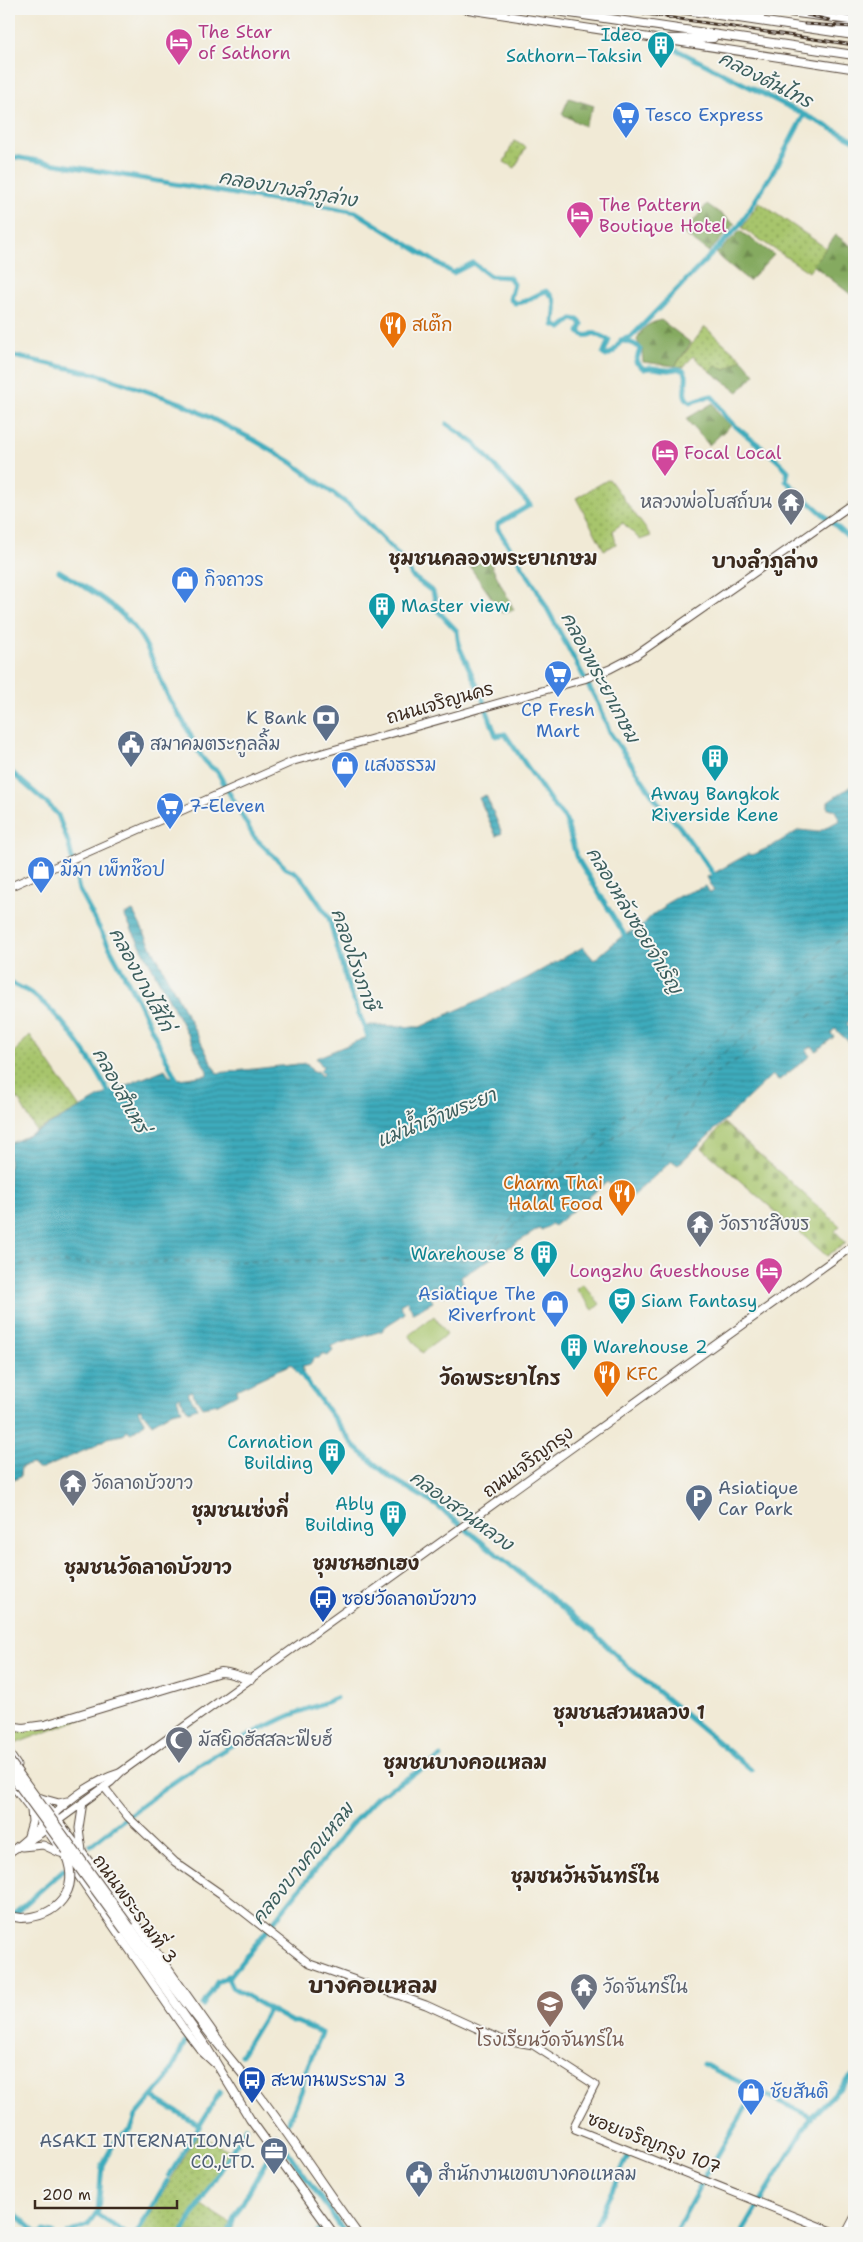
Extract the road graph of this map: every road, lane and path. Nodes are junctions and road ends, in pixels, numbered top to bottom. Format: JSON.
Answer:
{"nodes":[{"id":1,"x":464,"y":9,"type":"edge"},
{"id":2,"x":543,"y":9,"type":"edge"},
{"id":3,"x":678,"y":9,"type":"edge"},
{"id":4,"x":739,"y":9,"type":"edge"},
{"id":5,"x":763,"y":9,"type":"edge"},
{"id":6,"x":854,"y":21,"type":"edge"},
{"id":7,"x":773,"y":23,"type":"junction"},
{"id":8,"x":813,"y":28,"type":"junction"},
{"id":9,"x":854,"y":28,"type":"edge"},
{"id":10,"x":854,"y":35,"type":"edge"},
{"id":11,"x":732,"y":37,"type":"junction"},
{"id":12,"x":667,"y":39,"type":"junction"},
{"id":13,"x":760,"y":41,"type":"junction"},
{"id":14,"x":854,"y":55,"type":"edge"},
{"id":15,"x":854,"y":60,"type":"edge"},
{"id":16,"x":854,"y":69,"type":"edge"},
{"id":17,"x":854,"y":503,"type":"edge"},
{"id":18,"x":9,"y":887,"type":"edge"},
{"id":19,"x":854,"y":1245,"type":"edge"},
{"id":20,"x":251,"y":1679,"type":"junction"},
{"id":21,"x":9,"y":1726,"type":"edge"},
{"id":22,"x":9,"y":1754,"type":"edge"},
{"id":23,"x":9,"y":1760,"type":"edge"},
{"id":24,"x":9,"y":1772,"type":"edge"},
{"id":25,"x":121,"y":1772,"type":"junction"},
{"id":26,"x":9,"y":1781,"type":"edge"},
{"id":27,"x":104,"y":1787,"type":"junction"},
{"id":28,"x":41,"y":1798,"type":"junction"},
{"id":29,"x":69,"y":1801,"type":"junction"},
{"id":30,"x":82,"y":1802,"type":"junction"},
{"id":31,"x":31,"y":1810,"type":"junction"},
{"id":32,"x":55,"y":1817,"type":"junction"},
{"id":33,"x":44,"y":1827,"type":"junction"},
{"id":34,"x":28,"y":1836,"type":"junction"},
{"id":35,"x":60,"y":1842,"type":"junction"},
{"id":36,"x":14,"y":1850,"type":"edge"},
{"id":37,"x":82,"y":1852,"type":"junction"},
{"id":38,"x":62,"y":1854,"type":"junction"},
{"id":39,"x":96,"y":1872,"type":"junction"},
{"id":40,"x":81,"y":1880,"type":"junction"},
{"id":41,"x":9,"y":1916,"type":"edge"},
{"id":42,"x":127,"y":1929,"type":"junction"},
{"id":43,"x":215,"y":2064,"type":"junction"},
{"id":44,"x":241,"y":2072,"type":"junction"},
{"id":45,"x":854,"y":2218,"type":"edge"},
{"id":46,"x":332,"y":2233,"type":"edge"},
{"id":47,"x":357,"y":2233,"type":"edge"},
{"id":48,"x":836,"y":2233,"type":"edge"},
{"id":49,"x":846,"y":2233,"type":"edge"}],
"edges":[{"from":1,"to":12,"type":"main road"},
{"from":2,"to":11,"type":"main road"},
{"from":3,"to":7,"type":"main road"},
{"from":4,"to":7,"type":"main road"},
{"from":5,"to":6,"type":"main road"},
{"from":7,"to":8,"type":"main road"},
{"from":8,"to":9,"type":"main road"},
{"from":8,"to":10,"type":"main road"},
{"from":11,"to":12,"type":"main road"},
{"from":11,"to":13,"type":"main road"},
{"from":12,"to":16,"type":"main road"},
{"from":13,"to":14,"type":"main road"},
{"from":13,"to":15,"type":"main road"},
{"from":17,"to":18,"type":"main road","name":"ถนนเจริญนคร"},
{"from":19,"to":20,"type":"main road","name":"ถนนเจริญกรุง"},
{"from":20,"to":21,"type":"main road"},
{"from":20,"to":25,"type":"main road","name":"ถนนเจริญกรุง"},
{"from":22,"to":28,"type":"main road","name":"ถนนพระรามที่ 3"},
{"from":23,"to":42,"type":"main road","name":"ถนนพระรามที่ 3","bridge":true},
{"from":24,"to":35,"type":"main road","name":"ถนนพระรามที่ 3","bridge":true},
{"from":25,"to":27,"type":"main road","name":"ถนนเจริญกรุง"},
{"from":25,"to":29,"type":"main road","name":"ถนนเจริญกรุง"},
{"from":26,"to":31,"type":"main road","name":"ถนนพระรามที่ 3"},
{"from":27,"to":30,"type":"main road","name":"ถนนเจริญกรุง"},
{"from":27,"to":48,"type":"main road","name":"ซอยเจริญกรุง 107"},
{"from":28,"to":29,"type":"main road"},
{"from":28,"to":32,"type":"main road","name":"ถนนพระรามที่ 3"},
{"from":29,"to":32,"type":"main road","name":"ถนนเจริญกรุง"},
{"from":30,"to":32,"type":"main road","name":"ถนนเจริญกรุง"},
{"from":30,"to":37,"type":"main road"},
{"from":31,"to":33,"type":"main road","name":"ถนนพระรามที่ 3"},
{"from":31,"to":34,"type":"main road"},
{"from":32,"to":33,"type":"main road","name":"ถนนเจริญกรุง"},
{"from":32,"to":37,"type":"main road","name":"ถนนพระรามที่ 3"},
{"from":33,"to":34,"type":"main road","name":"ถนนเจริญกรุง"},
{"from":33,"to":36,"type":"main road","name":"ถนนเจริญกรุง"},
{"from":33,"to":38,"type":"main road","name":"ถนนพระรามที่ 3"},
{"from":34,"to":36,"type":"main road","name":"ถนนเจริญกรุง"},
{"from":35,"to":41,"type":"main road","bridge":true},
{"from":35,"to":42,"type":"main road","name":"ถนนพระรามที่ 3","bridge":true},
{"from":36,"to":38,"type":"main road"},
{"from":37,"to":39,"type":"main road","name":"ถนนพระรามที่ 3"},
{"from":38,"to":40,"type":"main road","name":"ถนนพระรามที่ 3"},
{"from":39,"to":40,"type":"main road"},
{"from":39,"to":44,"type":"main road","name":"ถนนพระรามที่ 3"},
{"from":40,"to":43,"type":"main road","name":"ถนนพระรามที่ 3"},
{"from":42,"to":43,"type":"main road","name":"ถนนพระรามที่ 3"},
{"from":42,"to":44,"type":"main road","name":"ถนนพระรามที่ 3"},
{"from":43,"to":46,"type":"main road","name":"ถนนพระรามที่ 3"},
{"from":44,"to":47,"type":"main road","name":"ถนนพระรามที่ 3"},
{"from":45,"to":49,"type":"main road"}]}
